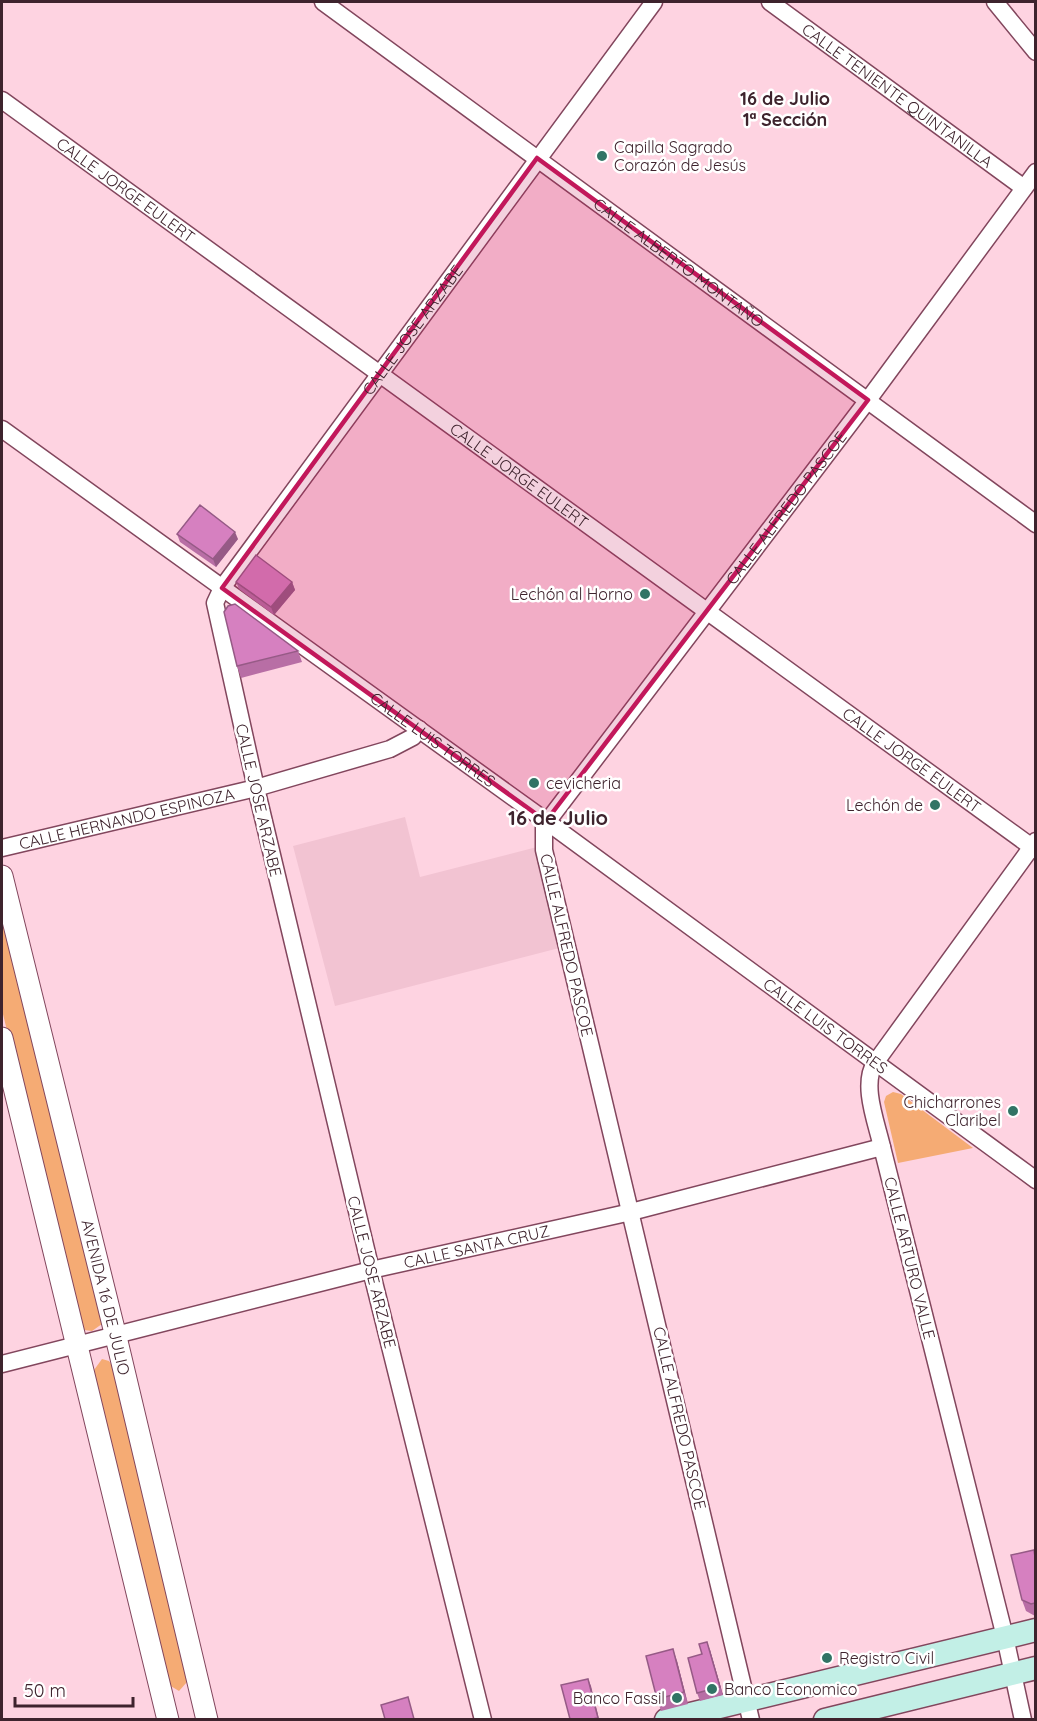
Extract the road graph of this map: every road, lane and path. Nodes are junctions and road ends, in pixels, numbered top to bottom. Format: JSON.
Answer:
{"nodes":[{"id":1,"x":323,"y":2,"type":"edge"},
{"id":2,"x":654,"y":2,"type":"edge"},
{"id":3,"x":770,"y":2,"type":"edge"},
{"id":4,"x":995,"y":2,"type":"edge"},
{"id":5,"x":1035,"y":52,"type":"edge"},
{"id":6,"x":2,"y":100,"type":"edge"},
{"id":7,"x":537,"y":158,"type":"junction"},
{"id":8,"x":1035,"y":172,"type":"edge"},
{"id":9,"x":1024,"y":188,"type":"junction"},
{"id":10,"x":377,"y":374,"type":"junction"},
{"id":11,"x":868,"y":400,"type":"junction"},
{"id":12,"x":2,"y":429,"type":"edge"},
{"id":13,"x":1035,"y":525,"type":"edge"},
{"id":14,"x":222,"y":588,"type":"junction"},
{"id":15,"x":707,"y":610,"type":"junction"},
{"id":16,"x":419,"y":729,"type":"junction"},
{"id":17,"x":256,"y":788,"type":"junction"},
{"id":18,"x":546,"y":821,"type":"junction"},
{"id":19,"x":1034,"y":846,"type":"edge"},
{"id":20,"x":2,"y":848,"type":"edge"},
{"id":21,"x":2,"y":876,"type":"edge"},
{"id":22,"x":2,"y":1038,"type":"edge"},
{"id":23,"x":875,"y":1063,"type":"junction"},
{"id":24,"x":882,"y":1147,"type":"junction"},
{"id":25,"x":1035,"y":1180,"type":"edge"},
{"id":26,"x":631,"y":1212,"type":"junction"},
{"id":27,"x":371,"y":1270,"type":"junction"},
{"id":28,"x":116,"y":1337,"type":"junction"},
{"id":29,"x":77,"y":1346,"type":"junction"},
{"id":30,"x":2,"y":1364,"type":"edge"},
{"id":31,"x":1035,"y":1630,"type":"edge"},
{"id":32,"x":1005,"y":1637,"type":"junction"},
{"id":33,"x":1035,"y":1668,"type":"edge"},
{"id":34,"x":1013,"y":1673,"type":"junction"},
{"id":35,"x":748,"y":1710,"type":"edge"},
{"id":36,"x":168,"y":1719,"type":"edge"},
{"id":37,"x":207,"y":1719,"type":"edge"},
{"id":38,"x":483,"y":1719,"type":"edge"},
{"id":39,"x":666,"y":1719,"type":"edge"},
{"id":40,"x":825,"y":1719,"type":"edge"},
{"id":41,"x":1023,"y":1719,"type":"edge"}],
"edges":[{"from":1,"to":7,"type":"street","name":"CALLE ALBERTO MONTAÑO"},
{"from":2,"to":7,"type":"street","name":"CALLE JOSE ARZABE"},
{"from":3,"to":9,"type":"street","name":"CALLE TENIENTE QUINTANILLA"},
{"from":4,"to":5,"type":"street"},
{"from":6,"to":10,"type":"street","name":"CALLE JORGE EULERT"},
{"from":7,"to":10,"type":"street","name":"CALLE JOSE ARZABE"},
{"from":7,"to":11,"type":"street","name":"CALLE ALBERTO MONTAÑO"},
{"from":8,"to":9,"type":"street","name":"CALLE ALFREDO PASCOE"},
{"from":9,"to":11,"type":"street","name":"CALLE ALFREDO PASCOE"},
{"from":10,"to":14,"type":"street","name":"CALLE JOSE ARZABE"},
{"from":10,"to":15,"type":"street","name":"CALLE JORGE EULERT"},
{"from":11,"to":13,"type":"street","name":"CALLE ALBERTO MONTAÑO"},
{"from":11,"to":15,"type":"street","name":"CALLE ALFREDO PASCOE"},
{"from":12,"to":14,"type":"street","name":"CALLE LUIS TORRES"},
{"from":14,"to":16,"type":"street","name":"CALLE LUIS TORRES"},
{"from":14,"to":17,"type":"street","name":"CALLE JOSE ARZABE"},
{"from":15,"to":18,"type":"street","name":"CALLE ALFREDO PASCOE"},
{"from":15,"to":19,"type":"street","name":"CALLE JORGE EULERT"},
{"from":16,"to":17,"type":"street","name":"CALLE HERNANDO ESPINOZA"},
{"from":16,"to":18,"type":"street","name":"CALLE LUIS TORRES"},
{"from":17,"to":20,"type":"street","name":"CALLE HERNANDO ESPINOZA"},
{"from":17,"to":27,"type":"street","name":"CALLE JOSE ARZABE"},
{"from":18,"to":23,"type":"street","name":"CALLE LUIS TORRES"},
{"from":18,"to":26,"type":"street","name":"CALLE ALFREDO PASCOE"},
{"from":19,"to":23,"type":"street","name":"CALLE ARTURO VALLE"},
{"from":21,"to":28,"type":"street","name":"AVENIDA 16 DE JULIO"},
{"from":22,"to":29,"type":"street"},
{"from":23,"to":24,"type":"street","name":"CALLE ARTURO VALLE"},
{"from":23,"to":25,"type":"street","name":"CALLE LUIS TORRES"},
{"from":24,"to":26,"type":"street","name":"CALLE SANTA CRUZ"},
{"from":24,"to":32,"type":"street","name":"CALLE ARTURO VALLE"},
{"from":26,"to":27,"type":"street","name":"CALLE SANTA CRUZ"},
{"from":26,"to":35,"type":"street","name":"CALLE ALFREDO PASCOE"},
{"from":27,"to":28,"type":"street","name":"CALLE SANTA CRUZ"},
{"from":27,"to":38,"type":"street","name":"CALLE JOSE ARZABE"},
{"from":28,"to":29,"type":"street","name":"CALLE SANTA CRUZ"},
{"from":28,"to":37,"type":"street","name":"AVENIDA 16 DE JULIO"},
{"from":29,"to":30,"type":"street","name":"CALLE SANTA CRUZ"},
{"from":29,"to":36,"type":"street"},
{"from":31,"to":32,"type":"main road"},
{"from":32,"to":34,"type":"street","name":"CALLE ARTURO VALLE"},
{"from":32,"to":35,"type":"main road"},
{"from":33,"to":34,"type":"main road"},
{"from":34,"to":40,"type":"main road"},
{"from":34,"to":41,"type":"street","name":"CALLE ARTURO VALLE"},
{"from":35,"to":39,"type":"main road"}]}
